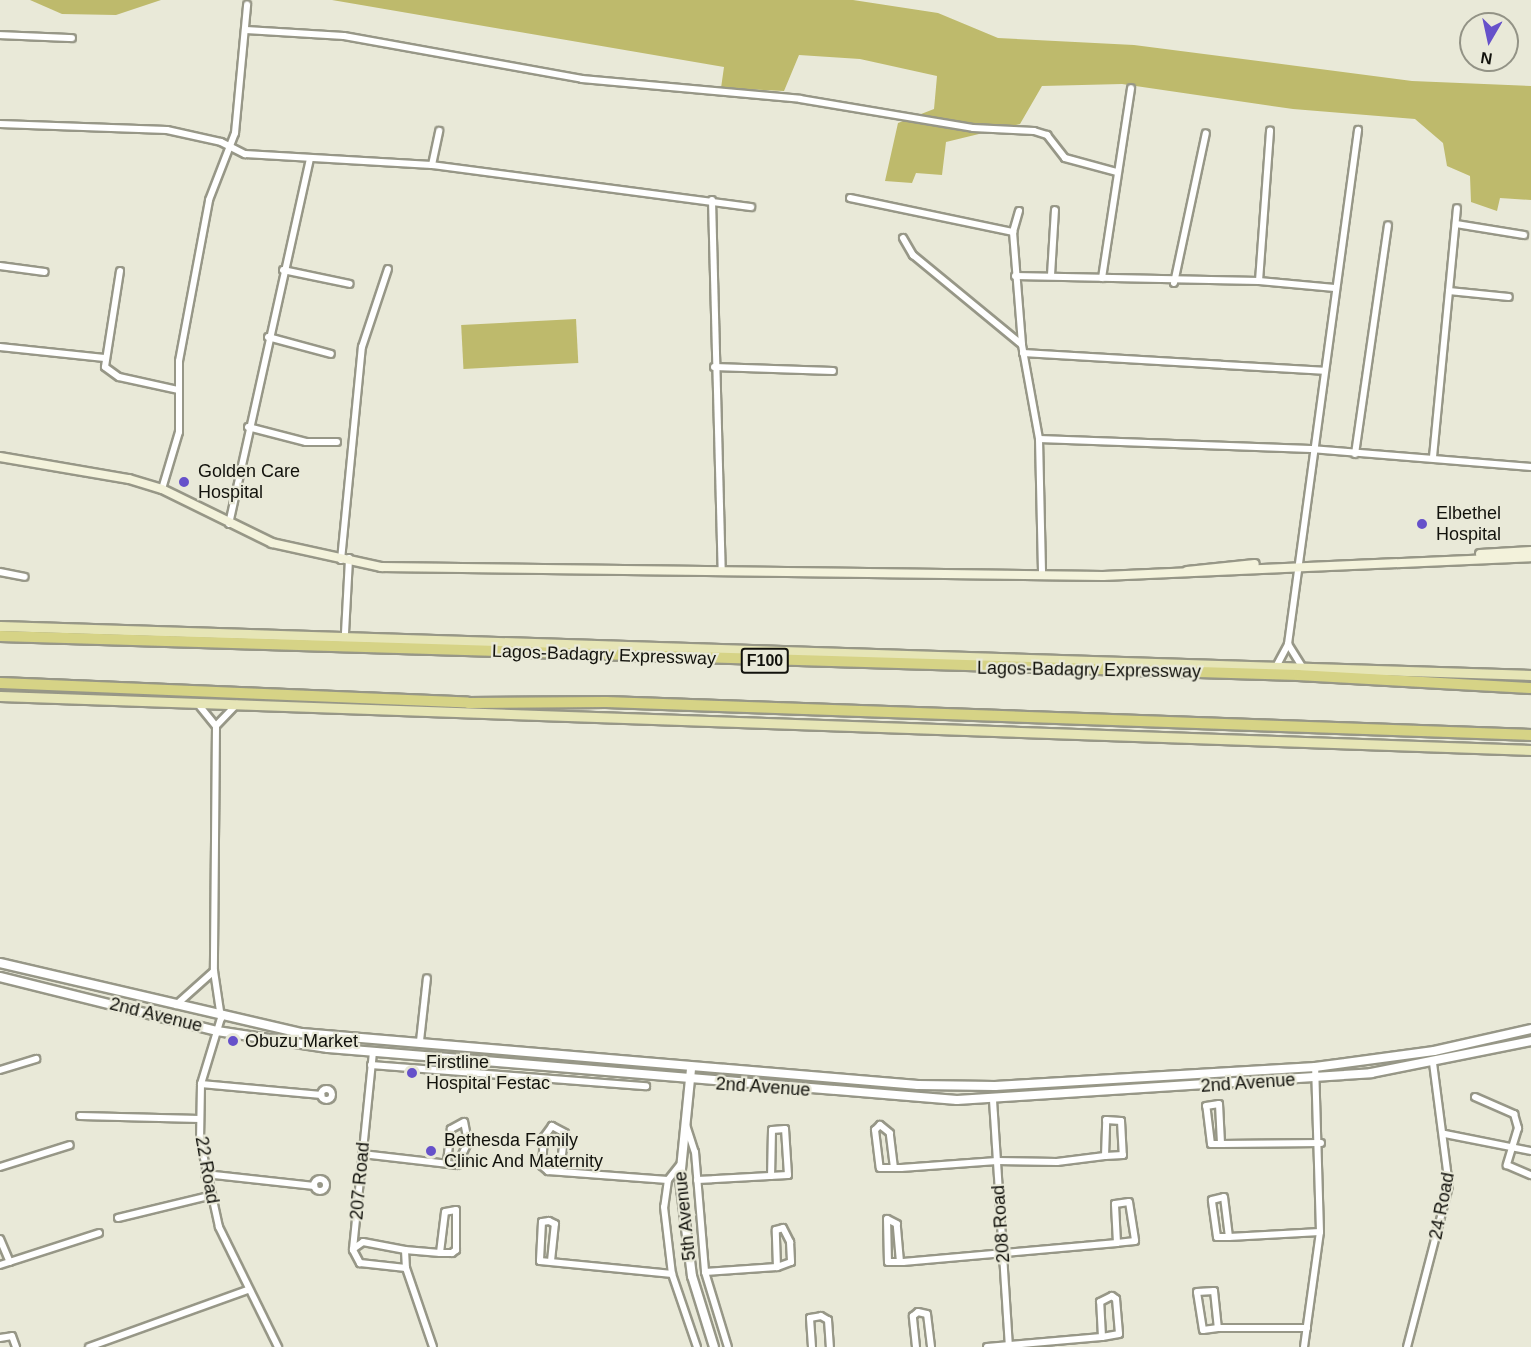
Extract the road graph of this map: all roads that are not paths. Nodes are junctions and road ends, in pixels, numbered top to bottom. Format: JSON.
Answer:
{"nodes":[{"id":1,"x":248,"y":5,"type":"dead end"},
{"id":2,"x":246,"y":30,"type":"junction"},
{"id":3,"x":0,"y":34,"type":"edge"},
{"id":4,"x":72,"y":38,"type":"dead end"},
{"id":5,"x":1131,"y":88,"type":"dead end"},
{"id":6,"x":0,"y":124,"type":"edge"},
{"id":7,"x":1270,"y":130,"type":"dead end"},
{"id":8,"x":1358,"y":130,"type":"dead end"},
{"id":9,"x":439,"y":131,"type":"dead end"},
{"id":10,"x":1206,"y":133,"type":"dead end"},
{"id":11,"x":230,"y":147,"type":"junction"},
{"id":12,"x":310,"y":159,"type":"junction"},
{"id":13,"x":432,"y":165,"type":"junction"},
{"id":14,"x":1117,"y":172,"type":"junction"},
{"id":15,"x":850,"y":198,"type":"dead end"},
{"id":16,"x":712,"y":200,"type":"junction"},
{"id":17,"x":751,"y":207,"type":"dead end"},
{"id":18,"x":1457,"y":208,"type":"dead end"},
{"id":19,"x":1055,"y":210,"type":"dead end"},
{"id":20,"x":1019,"y":211,"type":"dead end"},
{"id":21,"x":1456,"y":224,"type":"junction"},
{"id":22,"x":1388,"y":225,"type":"dead end"},
{"id":23,"x":1013,"y":232,"type":"junction"},
{"id":24,"x":1524,"y":236,"type":"dead end"},
{"id":25,"x":903,"y":238,"type":"dead end"},
{"id":26,"x":0,"y":266,"type":"edge"},
{"id":27,"x":388,"y":269,"type":"dead end"},
{"id":28,"x":283,"y":270,"type":"junction"},
{"id":29,"x":120,"y":271,"type":"dead end"},
{"id":30,"x":45,"y":272,"type":"dead end"},
{"id":31,"x":1051,"y":275,"type":"junction"},
{"id":32,"x":1015,"y":276,"type":"junction"},
{"id":33,"x":1102,"y":278,"type":"junction"},
{"id":34,"x":1259,"y":281,"type":"junction"},
{"id":35,"x":1174,"y":283,"type":"junction"},
{"id":36,"x":350,"y":284,"type":"dead end"},
{"id":37,"x":1335,"y":288,"type":"junction"},
{"id":38,"x":1449,"y":291,"type":"junction"},
{"id":39,"x":1509,"y":297,"type":"dead end"},
{"id":40,"x":268,"y":337,"type":"junction"},
{"id":41,"x":1022,"y":345,"type":"junction"},
{"id":42,"x":0,"y":347,"type":"edge"},
{"id":43,"x":1023,"y":353,"type":"junction"},
{"id":44,"x":331,"y":354,"type":"dead end"},
{"id":45,"x":104,"y":358,"type":"junction"},
{"id":46,"x":714,"y":367,"type":"junction"},
{"id":47,"x":833,"y":371,"type":"dead end"},
{"id":48,"x":1323,"y":371,"type":"junction"},
{"id":49,"x":178,"y":390,"type":"junction"},
{"id":50,"x":248,"y":427,"type":"junction"},
{"id":51,"x":1039,"y":439,"type":"junction"},
{"id":52,"x":337,"y":442,"type":"dead end"},
{"id":53,"x":1311,"y":449,"type":"junction"},
{"id":54,"x":1355,"y":454,"type":"junction"},
{"id":55,"x":1433,"y":457,"type":"junction"},
{"id":56,"x":0,"y":458,"type":"edge"},
{"id":57,"x":1531,"y":467,"type":"edge"},
{"id":58,"x":162,"y":489,"type":"junction"},
{"id":59,"x":229,"y":525,"type":"junction"},
{"id":60,"x":1531,"y":555,"type":"edge"},
{"id":61,"x":345,"y":559,"type":"junction"},
{"id":62,"x":1299,"y":564,"type":"junction"},
{"id":63,"x":722,"y":570,"type":"junction"},
{"id":64,"x":0,"y":572,"type":"edge"},
{"id":65,"x":1042,"y":575,"type":"junction"},
{"id":66,"x":25,"y":577,"type":"dead end"},
{"id":67,"x":0,"y":627,"type":"edge"},
{"id":68,"x":345,"y":633,"type":"junction"},
{"id":69,"x":0,"y":636,"type":"edge"},
{"id":70,"x":1288,"y":644,"type":"junction"},
{"id":71,"x":1277,"y":664,"type":"junction"},
{"id":72,"x":1302,"y":666,"type":"junction"},
{"id":73,"x":1531,"y":675,"type":"edge"},
{"id":74,"x":0,"y":683,"type":"edge"},
{"id":75,"x":1531,"y":688,"type":"edge"},
{"id":76,"x":0,"y":696,"type":"edge"},
{"id":77,"x":195,"y":702,"type":"junction"},
{"id":78,"x":238,"y":703,"type":"junction"},
{"id":79,"x":216,"y":726,"type":"junction"},
{"id":80,"x":1531,"y":735,"type":"edge"},
{"id":81,"x":1531,"y":750,"type":"edge"},
{"id":82,"x":0,"y":963,"type":"edge"},
{"id":83,"x":214,"y":971,"type":"junction"},
{"id":84,"x":0,"y":976,"type":"edge"},
{"id":85,"x":427,"y":978,"type":"dead end"},
{"id":86,"x":175,"y":1006,"type":"junction"},
{"id":87,"x":221,"y":1018,"type":"junction"},
{"id":88,"x":1531,"y":1029,"type":"edge"},
{"id":89,"x":217,"y":1031,"type":"junction"},
{"id":90,"x":420,"y":1041,"type":"junction"},
{"id":91,"x":1531,"y":1041,"type":"edge"},
{"id":92,"x":373,"y":1052,"type":"junction"},
{"id":93,"x":36,"y":1059,"type":"dead end"},
{"id":94,"x":1433,"y":1063,"type":"junction"},
{"id":95,"x":371,"y":1065,"type":"junction"},
{"id":96,"x":1315,"y":1067,"type":"junction"},
{"id":97,"x":691,"y":1069,"type":"junction"},
{"id":98,"x":0,"y":1071,"type":"edge"},
{"id":99,"x":1316,"y":1078,"type":"junction"},
{"id":100,"x":690,"y":1082,"type":"junction"},
{"id":101,"x":201,"y":1084,"type":"junction"},
{"id":102,"x":646,"y":1086,"type":"dead end"},
{"id":103,"x":321,"y":1095,"type":"dead end"},
{"id":104,"x":1475,"y":1097,"type":"dead end"},
{"id":105,"x":993,"y":1100,"type":"junction"},
{"id":106,"x":80,"y":1116,"type":"dead end"},
{"id":107,"x":200,"y":1119,"type":"junction"},
{"id":108,"x":684,"y":1121,"type":"junction"},
{"id":109,"x":1444,"y":1134,"type":"junction"},
{"id":110,"x":1321,"y":1143,"type":"junction"},
{"id":111,"x":1221,"y":1144,"type":"junction"},
{"id":112,"x":70,"y":1145,"type":"dead end"},
{"id":113,"x":1509,"y":1147,"type":"junction"},
{"id":114,"x":1531,"y":1151,"type":"edge"},
{"id":115,"x":362,"y":1154,"type":"junction"},
{"id":116,"x":1105,"y":1156,"type":"junction"},
{"id":117,"x":447,"y":1160,"type":"junction"},
{"id":118,"x":997,"y":1161,"type":"junction"},
{"id":119,"x":679,"y":1166,"type":"junction"},
{"id":120,"x":0,"y":1167,"type":"edge"},
{"id":121,"x":894,"y":1168,"type":"junction"},
{"id":122,"x":560,"y":1171,"type":"junction"},
{"id":123,"x":205,"y":1174,"type":"junction"},
{"id":124,"x":1531,"y":1175,"type":"edge"},
{"id":125,"x":771,"y":1176,"type":"junction"},
{"id":126,"x":668,"y":1180,"type":"junction"},
{"id":127,"x":696,"y":1180,"type":"junction"},
{"id":128,"x":314,"y":1186,"type":"dead end"},
{"id":129,"x":209,"y":1196,"type":"junction"},
{"id":130,"x":118,"y":1218,"type":"dead end"},
{"id":131,"x":1320,"y":1232,"type":"junction"},
{"id":132,"x":99,"y":1233,"type":"dead end"},
{"id":133,"x":1229,"y":1237,"type":"junction"},
{"id":134,"x":0,"y":1239,"type":"edge"},
{"id":135,"x":1117,"y":1243,"type":"junction"},
{"id":136,"x":353,"y":1250,"type":"junction"},
{"id":137,"x":405,"y":1250,"type":"junction"},
{"id":138,"x":440,"y":1252,"type":"junction"},
{"id":139,"x":1003,"y":1252,"type":"junction"},
{"id":140,"x":551,"y":1261,"type":"junction"},
{"id":141,"x":10,"y":1262,"type":"junction"},
{"id":142,"x":900,"y":1262,"type":"junction"},
{"id":143,"x":0,"y":1266,"type":"edge"},
{"id":144,"x":777,"y":1266,"type":"junction"},
{"id":145,"x":406,"y":1268,"type":"junction"},
{"id":146,"x":705,"y":1272,"type":"junction"},
{"id":147,"x":672,"y":1274,"type":"junction"},
{"id":148,"x":247,"y":1290,"type":"junction"},
{"id":149,"x":1307,"y":1328,"type":"junction"},
{"id":150,"x":1218,"y":1329,"type":"junction"},
{"id":151,"x":1102,"y":1337,"type":"junction"},
{"id":152,"x":0,"y":1338,"type":"edge"},
{"id":153,"x":1009,"y":1346,"type":"edge"},
{"id":154,"x":16,"y":1347,"type":"edge"},
{"id":155,"x":89,"y":1347,"type":"edge"},
{"id":156,"x":278,"y":1347,"type":"edge"},
{"id":157,"x":433,"y":1347,"type":"edge"},
{"id":158,"x":695,"y":1347,"type":"edge"},
{"id":159,"x":714,"y":1347,"type":"edge"},
{"id":160,"x":728,"y":1347,"type":"edge"},
{"id":161,"x":812,"y":1347,"type":"edge"},
{"id":162,"x":830,"y":1347,"type":"edge"},
{"id":163,"x":916,"y":1347,"type":"edge"},
{"id":164,"x":931,"y":1347,"type":"edge"},
{"id":165,"x":987,"y":1347,"type":"edge"},
{"id":166,"x":1304,"y":1347,"type":"edge"},
{"id":167,"x":1407,"y":1347,"type":"edge"}],
"edges":[{"from":1,"to":2,"type":"street"},
{"from":2,"to":11,"type":"street"},
{"from":2,"to":14,"type":"street"},
{"from":3,"to":4,"type":"street"},
{"from":5,"to":14,"type":"street"},
{"from":6,"to":11,"type":"street"},
{"from":7,"to":34,"type":"street"},
{"from":8,"to":37,"type":"street"},
{"from":9,"to":13,"type":"street"},
{"from":10,"to":35,"type":"street"},
{"from":11,"to":12,"type":"street"},
{"from":11,"to":49,"type":"street"},
{"from":12,"to":13,"type":"street"},
{"from":12,"to":28,"type":"street"},
{"from":13,"to":16,"type":"street"},
{"from":14,"to":33,"type":"street"},
{"from":15,"to":23,"type":"street"},
{"from":16,"to":17,"type":"street"},
{"from":16,"to":46,"type":"street"},
{"from":18,"to":21,"type":"street"},
{"from":19,"to":31,"type":"street"},
{"from":20,"to":23,"type":"street"},
{"from":21,"to":24,"type":"street"},
{"from":21,"to":38,"type":"street"},
{"from":22,"to":54,"type":"street"},
{"from":23,"to":32,"type":"street"},
{"from":25,"to":41,"type":"street"},
{"from":26,"to":30,"type":"street"},
{"from":27,"to":61,"type":"street"},
{"from":28,"to":36,"type":"street"},
{"from":28,"to":40,"type":"street"},
{"from":29,"to":45,"type":"street"},
{"from":31,"to":32,"type":"street"},
{"from":31,"to":33,"type":"street"},
{"from":32,"to":41,"type":"street"},
{"from":33,"to":35,"type":"street"},
{"from":34,"to":35,"type":"street"},
{"from":34,"to":37,"type":"street"},
{"from":37,"to":48,"type":"street"},
{"from":38,"to":39,"type":"street"},
{"from":38,"to":55,"type":"street"},
{"from":40,"to":44,"type":"street"},
{"from":40,"to":50,"type":"street"},
{"from":41,"to":43,"type":"street"},
{"from":42,"to":45,"type":"street"},
{"from":43,"to":48,"type":"street"},
{"from":43,"to":51,"type":"street"},
{"from":45,"to":49,"type":"street"},
{"from":46,"to":47,"type":"street"},
{"from":46,"to":63,"type":"street"},
{"from":48,"to":53,"type":"street"},
{"from":49,"to":58,"type":"street"},
{"from":50,"to":52,"type":"street"},
{"from":50,"to":59,"type":"street"},
{"from":51,"to":53,"type":"street"},
{"from":51,"to":65,"type":"street"},
{"from":53,"to":54,"type":"street"},
{"from":53,"to":62,"type":"street"},
{"from":54,"to":55,"type":"street"},
{"from":55,"to":57,"type":"street"},
{"from":56,"to":58,"type":"main road"},
{"from":58,"to":59,"type":"main road"},
{"from":59,"to":61,"type":"main road"},
{"from":60,"to":62,"type":"main road"},
{"from":61,"to":63,"type":"main road"},
{"from":61,"to":68,"type":"street"},
{"from":62,"to":65,"type":"main road"},
{"from":62,"to":70,"type":"street"},
{"from":63,"to":65,"type":"main road"},
{"from":64,"to":66,"type":"street"},
{"from":67,"to":68,"type":"main road","name":"Lagos-Badagry Expressway"},
{"from":68,"to":71,"type":"main road","name":"Lagos-Badagry Expressway"},
{"from":69,"to":75,"type":"highway","name":"Lagos-Badagry Expressway","number":"F100"},
{"from":70,"to":71,"type":"street"},
{"from":70,"to":72,"type":"street"},
{"from":71,"to":72,"type":"main road","name":"Lagos-Badagry Expressway"},
{"from":72,"to":73,"type":"main road","name":"Lagos-Badagry Expressway"},
{"from":74,"to":80,"type":"highway"},
{"from":76,"to":77,"type":"main road"},
{"from":77,"to":78,"type":"main road"},
{"from":77,"to":79,"type":"street"},
{"from":78,"to":79,"type":"street"},
{"from":78,"to":81,"type":"main road"},
{"from":79,"to":83,"type":"street"},
{"from":82,"to":86,"type":"street","name":"2nd Avenue"},
{"from":83,"to":86,"type":"street"},
{"from":83,"to":87,"type":"street"},
{"from":84,"to":89,"type":"street","name":"2nd Avenue"},
{"from":85,"to":90,"type":"street"},
{"from":86,"to":87,"type":"street","name":"2nd Avenue"},
{"from":87,"to":89,"type":"street","name":"22 Road"},
{"from":87,"to":90,"type":"street","name":"2nd Avenue"},
{"from":88,"to":96,"type":"street","name":"2nd Avenue"},
{"from":89,"to":92,"type":"street","name":"2nd Avenue"},
{"from":89,"to":101,"type":"street","name":"22 Road"},
{"from":90,"to":97,"type":"street","name":"2nd Avenue"},
{"from":91,"to":94,"type":"street","name":"2nd Avenue"},
{"from":92,"to":95,"type":"street","name":"207 Road"},
{"from":92,"to":100,"type":"street","name":"2nd Avenue"},
{"from":93,"to":98,"type":"street"},
{"from":94,"to":99,"type":"street","name":"2nd Avenue"},
{"from":94,"to":109,"type":"street","name":"24 Road"},
{"from":95,"to":102,"type":"street"},
{"from":95,"to":115,"type":"street","name":"207 Road"},
{"from":96,"to":97,"type":"street","name":"2nd Avenue"},
{"from":96,"to":99,"type":"street"},
{"from":97,"to":100,"type":"street","name":"5th Avenue"},
{"from":99,"to":105,"type":"street","name":"2nd Avenue"},
{"from":99,"to":110,"type":"street"},
{"from":100,"to":105,"type":"street","name":"2nd Avenue"},
{"from":100,"to":108,"type":"street","name":"5th Avenue"},
{"from":101,"to":103,"type":"street"},
{"from":101,"to":107,"type":"street","name":"22 Road"},
{"from":104,"to":113,"type":"street"},
{"from":105,"to":118,"type":"street","name":"208 Road"},
{"from":106,"to":107,"type":"street"},
{"from":107,"to":123,"type":"street","name":"22 Road"},
{"from":108,"to":119,"type":"street","name":"5th Avenue"},
{"from":108,"to":127,"type":"street"},
{"from":109,"to":113,"type":"street"},
{"from":109,"to":167,"type":"street","name":"24 Road"},
{"from":110,"to":111,"type":"street"},
{"from":110,"to":131,"type":"street"},
{"from":111,"to":111,"type":"street"},
{"from":112,"to":120,"type":"street"},
{"from":113,"to":114,"type":"street"},
{"from":113,"to":124,"type":"street"},
{"from":115,"to":117,"type":"street"},
{"from":115,"to":136,"type":"street","name":"207 Road"},
{"from":116,"to":116,"type":"street"},
{"from":116,"to":118,"type":"street"},
{"from":117,"to":117,"type":"street"},
{"from":118,"to":121,"type":"street"},
{"from":118,"to":139,"type":"street","name":"208 Road"},
{"from":119,"to":126,"type":"street"},
{"from":119,"to":159,"type":"street","name":"5th Avenue"},
{"from":121,"to":121,"type":"street"},
{"from":122,"to":122,"type":"street"},
{"from":122,"to":126,"type":"street"},
{"from":123,"to":128,"type":"street"},
{"from":123,"to":129,"type":"street","name":"22 Road"},
{"from":125,"to":125,"type":"street"},
{"from":125,"to":127,"type":"street"},
{"from":126,"to":147,"type":"street"},
{"from":127,"to":146,"type":"street"},
{"from":129,"to":130,"type":"street"},
{"from":129,"to":148,"type":"street","name":"22 Road"},
{"from":131,"to":133,"type":"street"},
{"from":131,"to":149,"type":"street"},
{"from":132,"to":141,"type":"street"},
{"from":133,"to":133,"type":"street"},
{"from":134,"to":141,"type":"street"},
{"from":135,"to":135,"type":"street"},
{"from":135,"to":139,"type":"street"},
{"from":136,"to":137,"type":"street"},
{"from":136,"to":145,"type":"street"},
{"from":137,"to":138,"type":"street"},
{"from":137,"to":145,"type":"street"},
{"from":138,"to":138,"type":"street"},
{"from":139,"to":142,"type":"street"},
{"from":139,"to":153,"type":"street","name":"208 Road"},
{"from":140,"to":140,"type":"street"},
{"from":140,"to":147,"type":"street"},
{"from":141,"to":143,"type":"street"},
{"from":142,"to":142,"type":"street"},
{"from":144,"to":144,"type":"street"},
{"from":144,"to":146,"type":"street"},
{"from":145,"to":157,"type":"street"},
{"from":146,"to":160,"type":"street"},
{"from":147,"to":158,"type":"street"},
{"from":148,"to":155,"type":"street"},
{"from":148,"to":156,"type":"street","name":"22 Road"},
{"from":149,"to":150,"type":"street"},
{"from":149,"to":166,"type":"street"},
{"from":150,"to":150,"type":"street"},
{"from":151,"to":151,"type":"street"},
{"from":151,"to":153,"type":"street"},
{"from":152,"to":154,"type":"street"},
{"from":153,"to":165,"type":"street"},
{"from":161,"to":162,"type":"street"},
{"from":163,"to":164,"type":"street"}]}
